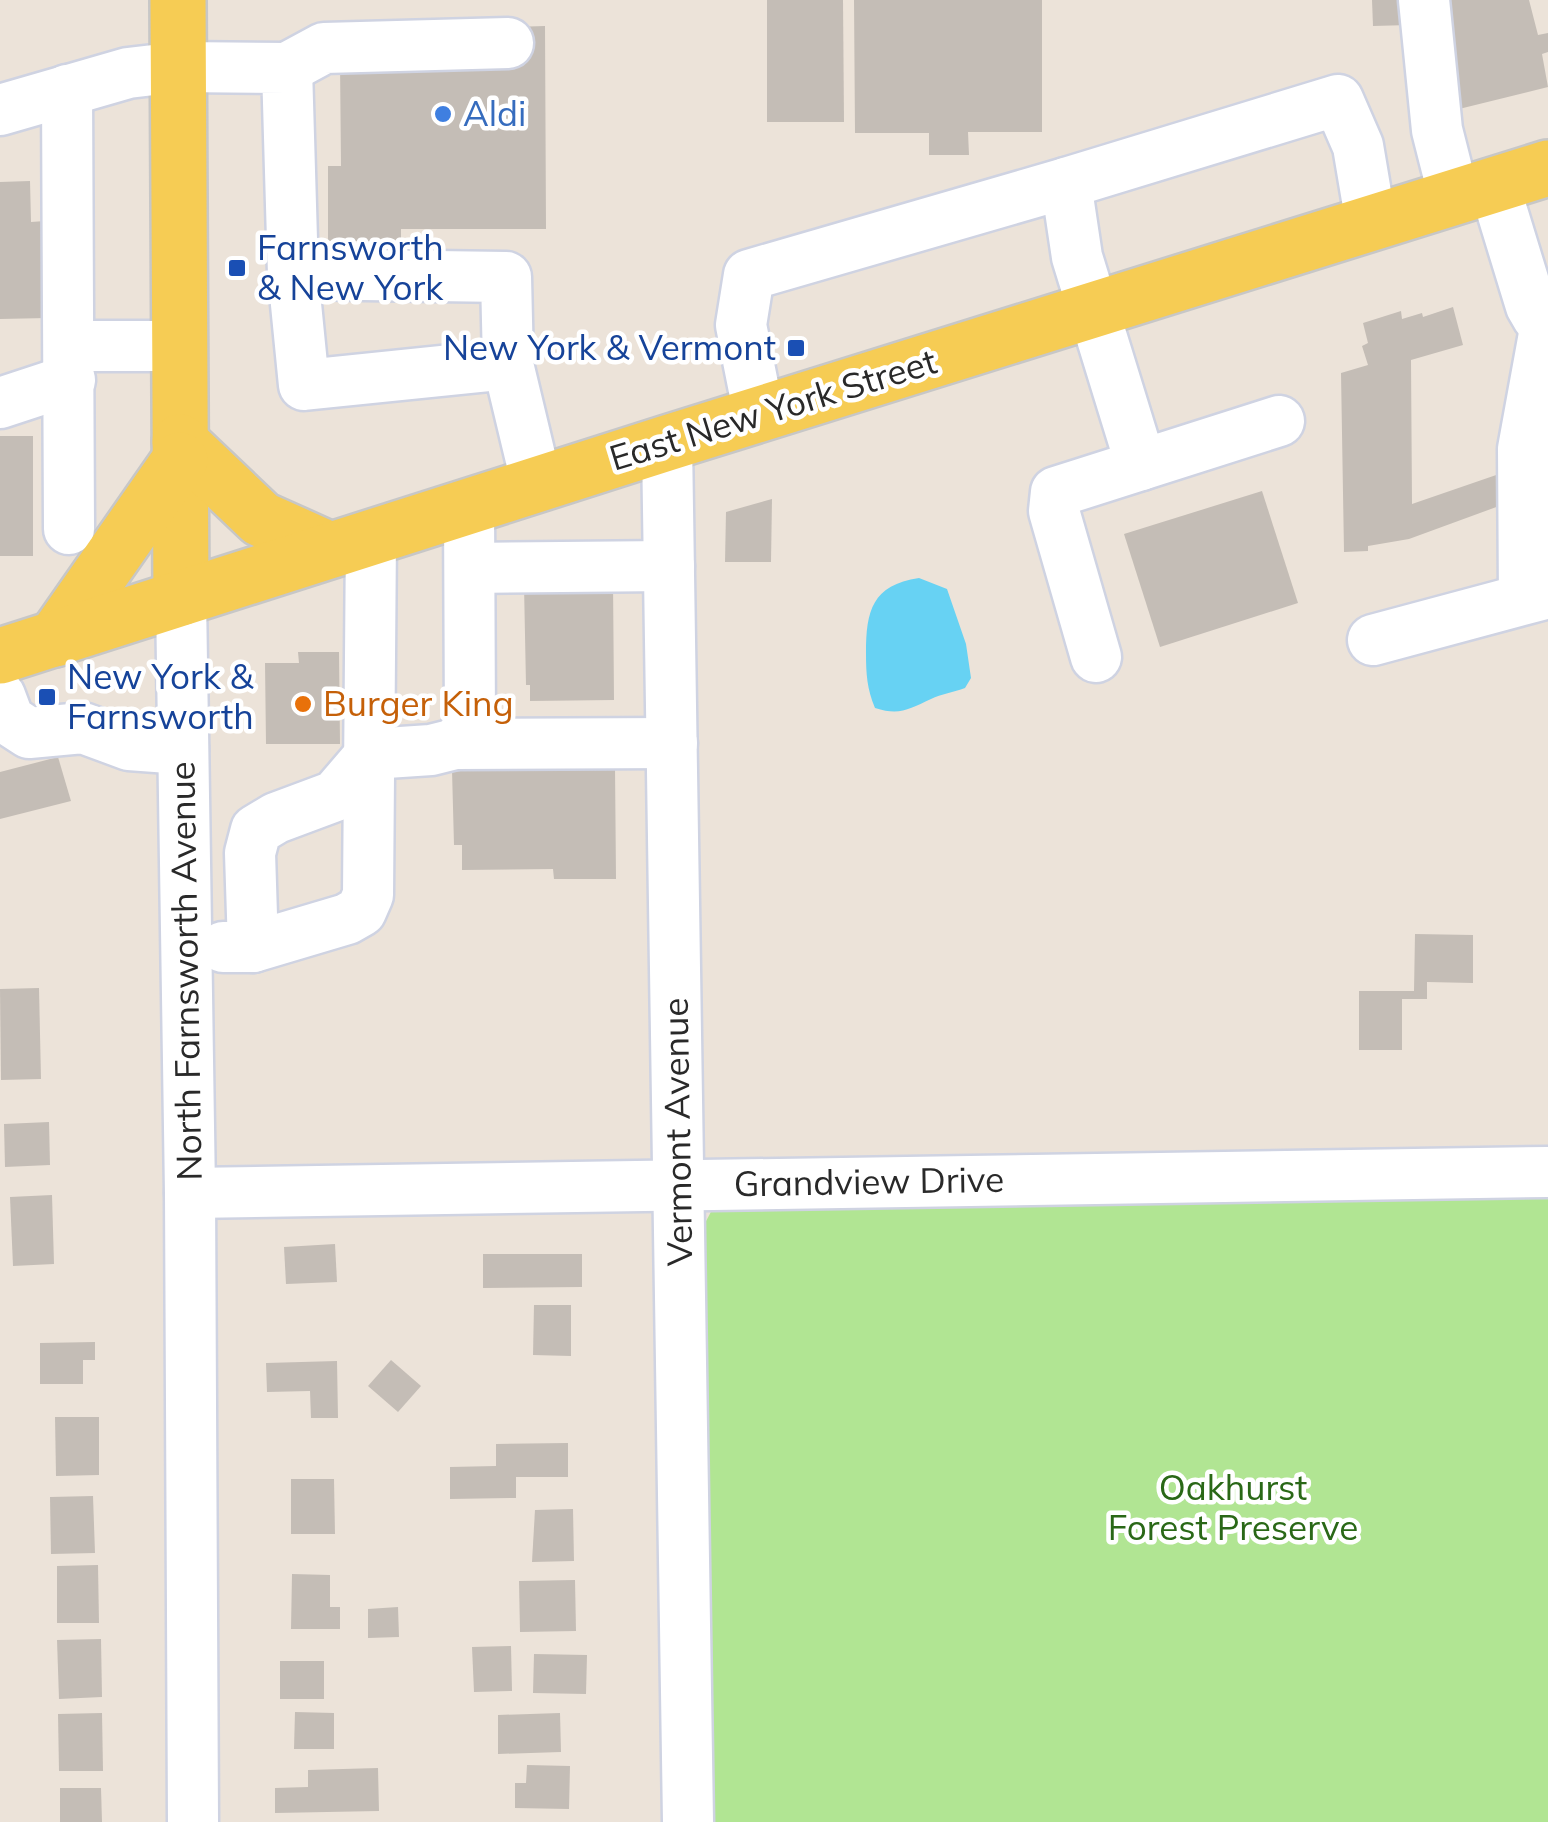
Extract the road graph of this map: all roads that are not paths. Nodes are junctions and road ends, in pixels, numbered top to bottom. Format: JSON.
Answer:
{"nodes":[{"id":1,"x":178,"y":0,"type":"edge"},
{"id":2,"x":1424,"y":0,"type":"edge"},
{"id":3,"x":508,"y":44,"type":"dead end"},
{"id":4,"x":178,"y":67,"type":"junction"},
{"id":5,"x":287,"y":68,"type":"junction"},
{"id":6,"x":67,"y":90,"type":"junction"},
{"id":7,"x":0,"y":110,"type":"edge"},
{"id":8,"x":1548,"y":168,"type":"edge"},
{"id":9,"x":1066,"y":183,"type":"junction"},
{"id":10,"x":1474,"y":192,"type":"junction"},
{"id":11,"x":1371,"y":223,"type":"junction"},
{"id":12,"x":293,"y":274,"type":"junction"},
{"id":13,"x":1093,"y":309,"type":"junction"},
{"id":14,"x":1547,"y":323,"type":"edge"},
{"id":15,"x":180,"y":346,"type":"junction"},
{"id":16,"x":70,"y":363,"type":"junction"},
{"id":17,"x":508,"y":364,"type":"junction"},
{"id":18,"x":0,"y":403,"type":"edge"},
{"id":19,"x":759,"y":415,"type":"junction"},
{"id":20,"x":1279,"y":421,"type":"dead end"},
{"id":21,"x":667,"y":443,"type":"junction"},
{"id":22,"x":180,"y":451,"type":"junction"},
{"id":23,"x":1141,"y":464,"type":"junction"},
{"id":24,"x":537,"y":484,"type":"junction"},
{"id":25,"x":469,"y":506,"type":"junction"},
{"id":26,"x":68,"y":528,"type":"dead end"},
{"id":27,"x":351,"y":544,"type":"junction"},
{"id":28,"x":669,"y":566,"type":"junction"},
{"id":29,"x":470,"y":568,"type":"junction"},
{"id":30,"x":1536,"y":596,"type":"edge"},
{"id":31,"x":180,"y":598,"type":"junction"},
{"id":32,"x":371,"y":613,"type":"junction"},
{"id":33,"x":55,"y":638,"type":"junction"},
{"id":34,"x":1373,"y":640,"type":"dead end"},
{"id":35,"x":0,"y":656,"type":"edge"},
{"id":36,"x":1096,"y":657,"type":"dead end"},
{"id":37,"x":0,"y":696,"type":"edge"},
{"id":38,"x":672,"y":742,"type":"junction"},
{"id":39,"x":455,"y":744,"type":"junction"},
{"id":40,"x":183,"y":749,"type":"junction"},
{"id":41,"x":371,"y":754,"type":"junction"},
{"id":42,"x":252,"y":931,"type":"junction"},
{"id":43,"x":186,"y":948,"type":"junction"},
{"id":44,"x":1548,"y":1172,"type":"edge"},
{"id":45,"x":678,"y":1185,"type":"junction"},
{"id":46,"x":190,"y":1194,"type":"junction"},
{"id":47,"x":193,"y":1822,"type":"edge"},
{"id":48,"x":688,"y":1822,"type":"edge"}],
"edges":[{"from":1,"to":4,"type":"main road","name":"North Farnsworth Avenue"},
{"from":2,"to":10,"type":"street"},
{"from":3,"to":5,"type":"street"},
{"from":4,"to":5,"type":"street"},
{"from":4,"to":6,"type":"street"},
{"from":4,"to":15,"type":"main road","name":"North Farnsworth Avenue"},
{"from":5,"to":12,"type":"street"},
{"from":6,"to":7,"type":"street"},
{"from":6,"to":16,"type":"street"},
{"from":8,"to":10,"type":"main road","name":"East New York Street"},
{"from":9,"to":11,"type":"street"},
{"from":9,"to":13,"type":"street"},
{"from":9,"to":19,"type":"street"},
{"from":10,"to":11,"type":"main road","name":"East New York Street"},
{"from":10,"to":14,"type":"street"},
{"from":11,"to":13,"type":"main road","name":"East New York Street"},
{"from":12,"to":17,"type":"street"},
{"from":12,"to":17,"type":"street"},
{"from":13,"to":19,"type":"main road","name":"East New York Street"},
{"from":13,"to":23,"type":"street"},
{"from":14,"to":30,"type":"street"},
{"from":15,"to":16,"type":"street"},
{"from":15,"to":22,"type":"main road","name":"North Farnsworth Avenue"},
{"from":16,"to":18,"type":"street"},
{"from":16,"to":26,"type":"street"},
{"from":17,"to":24,"type":"street"},
{"from":19,"to":21,"type":"main road","name":"East New York Street"},
{"from":20,"to":23,"type":"street"},
{"from":21,"to":24,"type":"main road","name":"East New York Street"},
{"from":21,"to":28,"type":"street","name":"Vermont Avenue"},
{"from":22,"to":27,"type":"main road"},
{"from":22,"to":31,"type":"main road","name":"North Farnsworth Avenue"},
{"from":22,"to":33,"type":"main road"},
{"from":23,"to":36,"type":"street"},
{"from":24,"to":25,"type":"main road","name":"East New York Street"},
{"from":25,"to":27,"type":"main road","name":"East New York Street"},
{"from":25,"to":29,"type":"street"},
{"from":27,"to":31,"type":"main road","name":"East New York Street"},
{"from":27,"to":32,"type":"street"},
{"from":28,"to":29,"type":"street"},
{"from":28,"to":38,"type":"street","name":"Vermont Avenue"},
{"from":29,"to":39,"type":"street"},
{"from":30,"to":34,"type":"street"},
{"from":31,"to":33,"type":"main road","name":"East New York Street"},
{"from":31,"to":40,"type":"street","name":"North Farnsworth Avenue"},
{"from":32,"to":41,"type":"street"},
{"from":32,"to":42,"type":"street"},
{"from":33,"to":35,"type":"main road","name":"East New York Street"},
{"from":37,"to":40,"type":"street"},
{"from":38,"to":39,"type":"street"},
{"from":38,"to":45,"type":"street","name":"Vermont Avenue"},
{"from":39,"to":41,"type":"street"},
{"from":40,"to":43,"type":"street","name":"North Farnsworth Avenue"},
{"from":41,"to":42,"type":"street"},
{"from":41,"to":42,"type":"street"},
{"from":42,"to":43,"type":"street"},
{"from":43,"to":46,"type":"street","name":"North Farnsworth Avenue"},
{"from":44,"to":45,"type":"street","name":"Grandview Drive"},
{"from":45,"to":46,"type":"street","name":"Grandview Drive"},
{"from":45,"to":48,"type":"street","name":"Vermont Avenue"},
{"from":46,"to":47,"type":"street","name":"North Farnsworth Avenue"}]}
